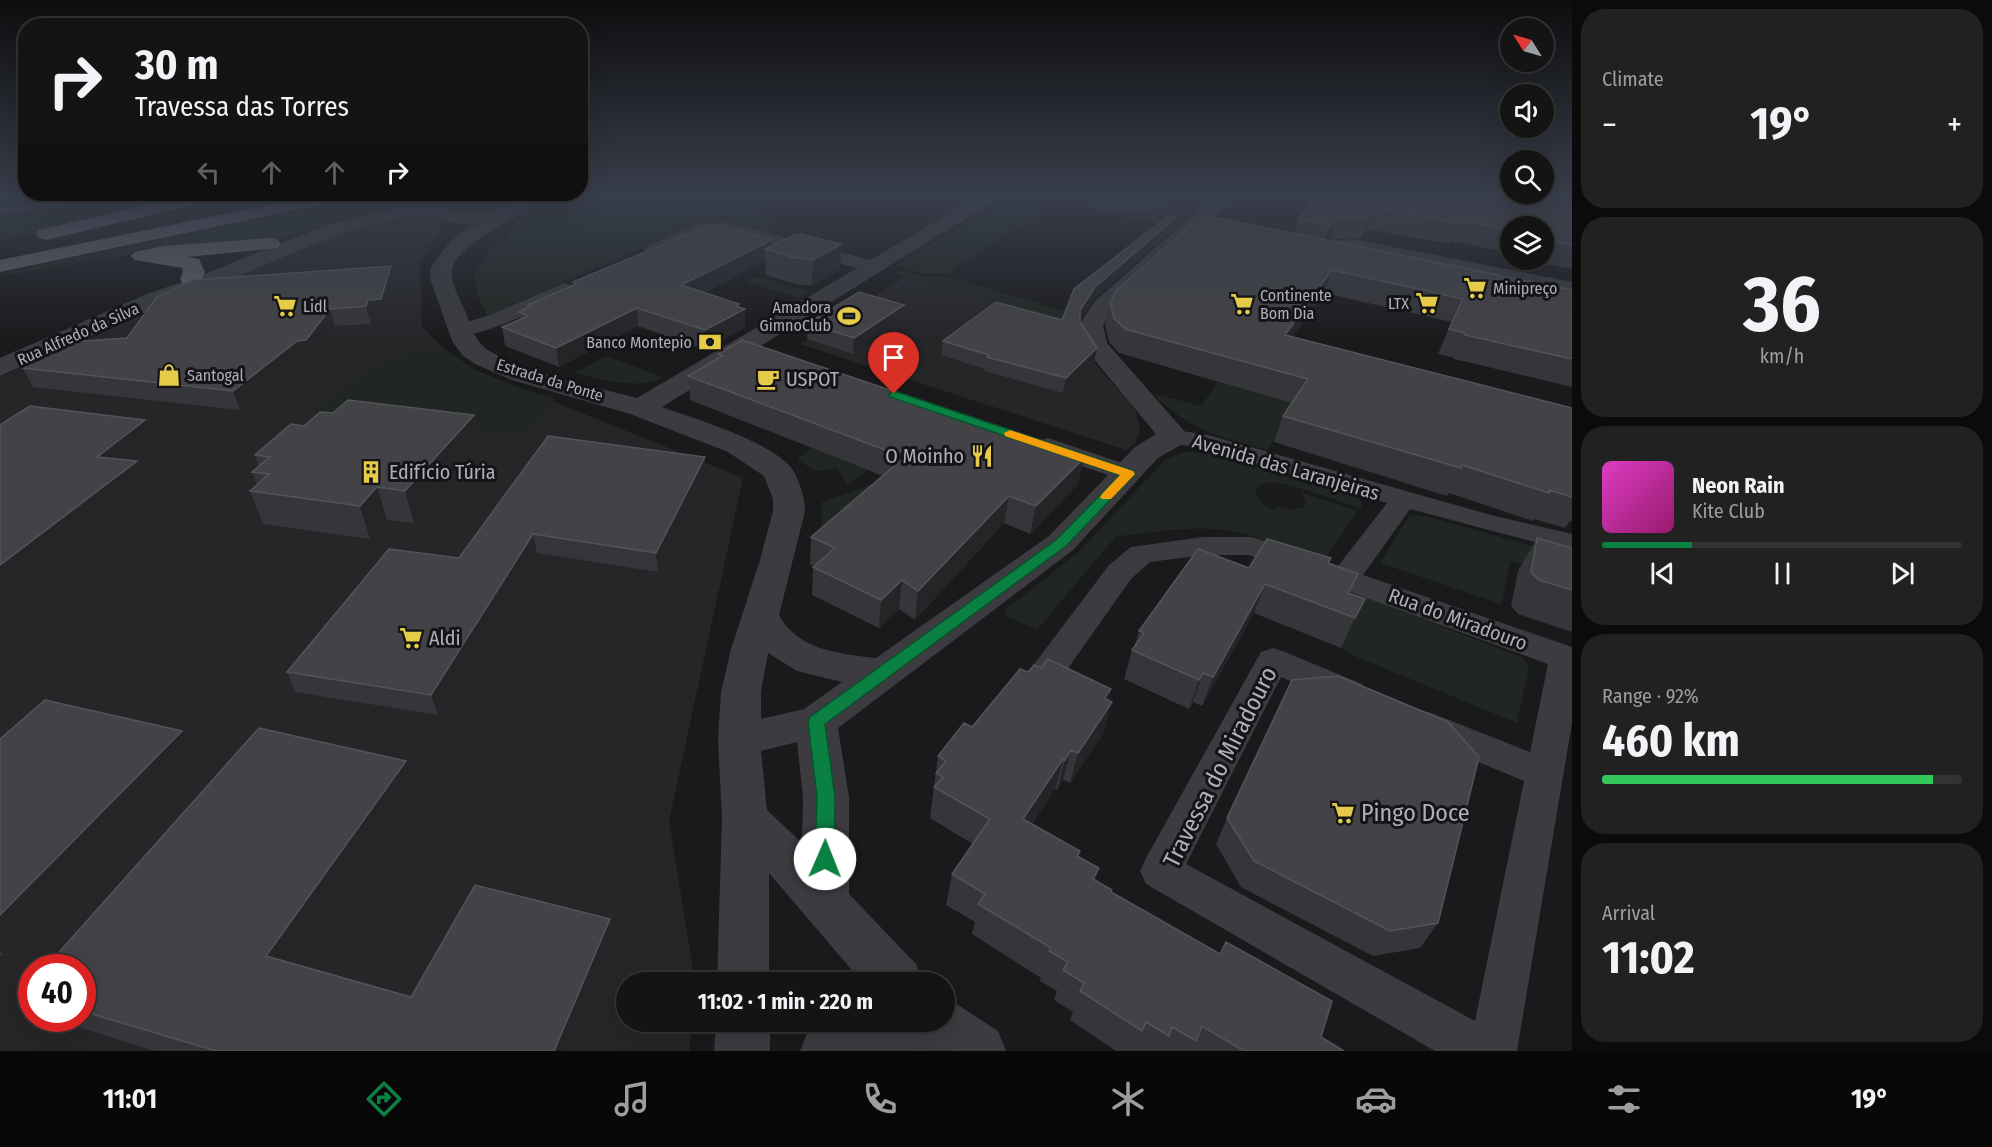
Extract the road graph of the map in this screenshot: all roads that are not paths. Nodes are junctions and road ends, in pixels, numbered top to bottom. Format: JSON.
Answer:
{"nodes":[{"id":1,"x":64,"y":242,"type":"edge"},
{"id":2,"x":116,"y":242,"type":"edge"},
{"id":3,"x":277,"y":242,"type":"edge"},
{"id":4,"x":281,"y":242,"type":"edge"},
{"id":5,"x":299,"y":242,"type":"edge"},
{"id":6,"x":458,"y":242,"type":"edge"},
{"id":7,"x":462,"y":242,"type":"edge"},
{"id":8,"x":671,"y":242,"type":"edge"},
{"id":9,"x":781,"y":242,"type":"edge"},
{"id":10,"x":916,"y":242,"type":"edge"},
{"id":11,"x":1177,"y":242,"type":"edge"},
{"id":12,"x":271,"y":244,"type":"junction"},
{"id":13,"x":457,"y":245,"type":"junction"},
{"id":14,"x":0,"y":255,"type":"edge"},
{"id":15,"x":633,"y":259,"type":"edge"},
{"id":16,"x":0,"y":266,"type":"edge"},
{"id":17,"x":80,"y":267,"type":"junction"},
{"id":18,"x":875,"y":267,"type":"junction"},
{"id":19,"x":191,"y":279,"type":"junction"},
{"id":20,"x":0,"y":281,"type":"edge"},
{"id":21,"x":581,"y":282,"type":"edge"},
{"id":22,"x":1572,"y":288,"type":"edge"},
{"id":23,"x":155,"y":299,"type":"junction"},
{"id":24,"x":1572,"y":307,"type":"edge"},
{"id":25,"x":461,"y":330,"type":"junction"},
{"id":26,"x":747,"y":344,"type":"junction"},
{"id":27,"x":776,"y":354,"type":"edge"},
{"id":28,"x":0,"y":368,"type":"edge"},
{"id":29,"x":640,"y":408,"type":"junction"},
{"id":30,"x":1022,"y":437,"type":"edge"},
{"id":31,"x":1175,"y":438,"type":"junction"},
{"id":32,"x":1128,"y":474,"type":"junction"},
{"id":33,"x":1404,"y":500,"type":"junction"},
{"id":34,"x":1572,"y":543,"type":"edge"},
{"id":35,"x":1344,"y":579,"type":"junction"},
{"id":36,"x":760,"y":615,"type":"junction"},
{"id":37,"x":1569,"y":659,"type":"edge"},
{"id":38,"x":1047,"y":672,"type":"edge"},
{"id":39,"x":880,"y":673,"type":"junction"},
{"id":40,"x":816,"y":722,"type":"junction"},
{"id":41,"x":739,"y":740,"type":"junction"},
{"id":42,"x":1543,"y":773,"type":"junction"},
{"id":43,"x":745,"y":818,"type":"junction"},
{"id":44,"x":824,"y":900,"type":"junction"},
{"id":45,"x":743,"y":972,"type":"edge"},
{"id":46,"x":888,"y":972,"type":"edge"},
{"id":47,"x":743,"y":1032,"type":"edge"},
{"id":48,"x":952,"y":1034,"type":"edge"},
{"id":49,"x":742,"y":1051,"type":"edge"},
{"id":50,"x":828,"y":1051,"type":"edge"},
{"id":51,"x":1482,"y":1051,"type":"edge"},
{"id":52,"x":1493,"y":1051,"type":"edge"}],
"edges":[{"from":1,"to":14,"type":"highway"},
{"from":2,"to":16,"type":"highway"},
{"from":3,"to":12,"type":"street","name":"Rua Alfredo da Silva"},
{"from":4,"to":12,"type":"street","name":"Rua Alfredo da Silva"},
{"from":5,"to":23,"type":"street","name":"Rua Alfredo da Silva"},
{"from":6,"to":13,"type":"street"},
{"from":7,"to":13,"type":"street","name":"Estrada da Ponte"},
{"from":8,"to":15,"type":"street"},
{"from":9,"to":18,"type":"street"},
{"from":10,"to":18,"type":"street"},
{"from":11,"to":31,"type":"street","name":"Avenida das Laranjeiras"},
{"from":12,"to":17,"type":"highway"},
{"from":12,"to":19,"type":"street","name":"Rua Alfredo da Silva"},
{"from":13,"to":25,"type":"street","name":"Estrada da Ponte"},
{"from":17,"to":19,"type":"highway"},
{"from":17,"to":20,"type":"highway"},
{"from":18,"to":26,"type":"street"},
{"from":19,"to":23,"type":"street","name":"Rua Alfredo da Silva"},
{"from":21,"to":25,"type":"street"},
{"from":22,"to":24,"type":"street"},
{"from":23,"to":28,"type":"street","name":"Rua Alfredo da Silva"},
{"from":25,"to":29,"type":"street","name":"Estrada da Ponte"},
{"from":26,"to":27,"type":"street"},
{"from":26,"to":29,"type":"street"},
{"from":29,"to":36,"type":"street","name":"Estrada da Ponte"},
{"from":30,"to":32,"type":"street"},
{"from":31,"to":32,"type":"street"},
{"from":31,"to":33,"type":"street","name":"Avenida das Laranjeiras"},
{"from":32,"to":39,"type":"street"},
{"from":33,"to":34,"type":"street","name":"Avenida das Laranjeiras"},
{"from":33,"to":35,"type":"street"},
{"from":35,"to":37,"type":"street","name":"Rua do Miradouro"},
{"from":35,"to":38,"type":"street","name":"Rua do Miradouro"},
{"from":36,"to":39,"type":"street"},
{"from":36,"to":41,"type":"street","name":"Estrada da Ponte"},
{"from":37,"to":42,"type":"street"},
{"from":39,"to":40,"type":"street"},
{"from":40,"to":41,"type":"street"},
{"from":40,"to":44,"type":"street"},
{"from":41,"to":43,"type":"street","name":"Estrada da Ponte"},
{"from":42,"to":51,"type":"street","name":"Travessa do Miradouro"},
{"from":42,"to":52,"type":"street"},
{"from":43,"to":44,"type":"street"},
{"from":43,"to":45,"type":"street","name":"Estrada da Ponte"},
{"from":44,"to":46,"type":"street"},
{"from":47,"to":49,"type":"street"},
{"from":48,"to":50,"type":"street"}]}
